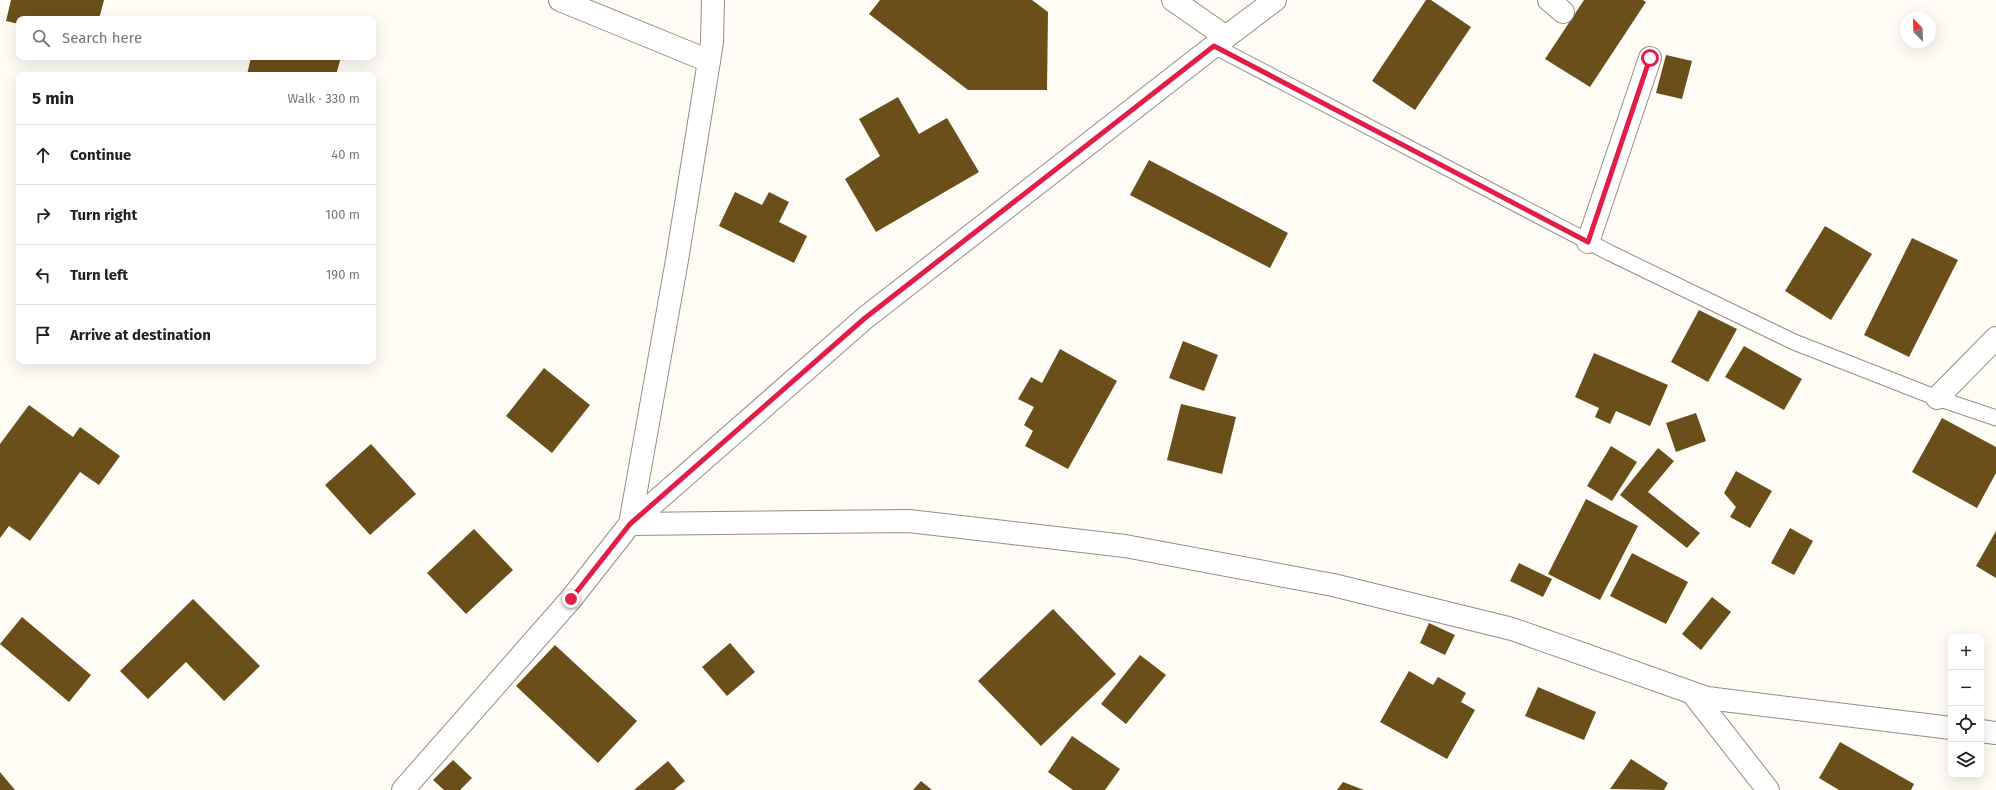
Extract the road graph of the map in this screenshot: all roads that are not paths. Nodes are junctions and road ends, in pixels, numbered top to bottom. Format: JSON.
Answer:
{"nodes":[{"id":1,"x":560,"y":0,"type":"edge"},
{"id":2,"x":713,"y":0,"type":"edge"},
{"id":3,"x":1173,"y":0,"type":"edge"},
{"id":4,"x":1276,"y":0,"type":"edge"},
{"id":5,"x":1220,"y":41,"type":"junction"},
{"id":6,"x":1650,"y":58,"type":"dead end"},
{"id":7,"x":709,"y":61,"type":"junction"},
{"id":8,"x":1588,"y":242,"type":"junction"},
{"id":9,"x":1996,"y":338,"type":"edge"},
{"id":10,"x":1937,"y":398,"type":"junction"},
{"id":11,"x":1996,"y":418,"type":"edge"},
{"id":12,"x":630,"y":524,"type":"junction"},
{"id":13,"x":1693,"y":694,"type":"junction"},
{"id":14,"x":1948,"y":728,"type":"edge"},
{"id":15,"x":1984,"y":731,"type":"edge"},
{"id":16,"x":1996,"y":733,"type":"edge"},
{"id":17,"x":403,"y":790,"type":"edge"},
{"id":18,"x":1768,"y":790,"type":"edge"}],
"edges":[{"from":1,"to":7,"type":"street"},
{"from":2,"to":7,"type":"street"},
{"from":3,"to":5,"type":"street"},
{"from":4,"to":5,"type":"street"},
{"from":5,"to":8,"type":"lane"},
{"from":5,"to":12,"type":"street"},
{"from":6,"to":8,"type":"street"},
{"from":7,"to":12,"type":"street"},
{"from":8,"to":10,"type":"lane"},
{"from":9,"to":10,"type":"street"},
{"from":10,"to":11,"type":"lane"},
{"from":12,"to":13,"type":"street"},
{"from":12,"to":17,"type":"street"},
{"from":13,"to":14,"type":"street"},
{"from":13,"to":18,"type":"street"},
{"from":15,"to":16,"type":"street"}]}
